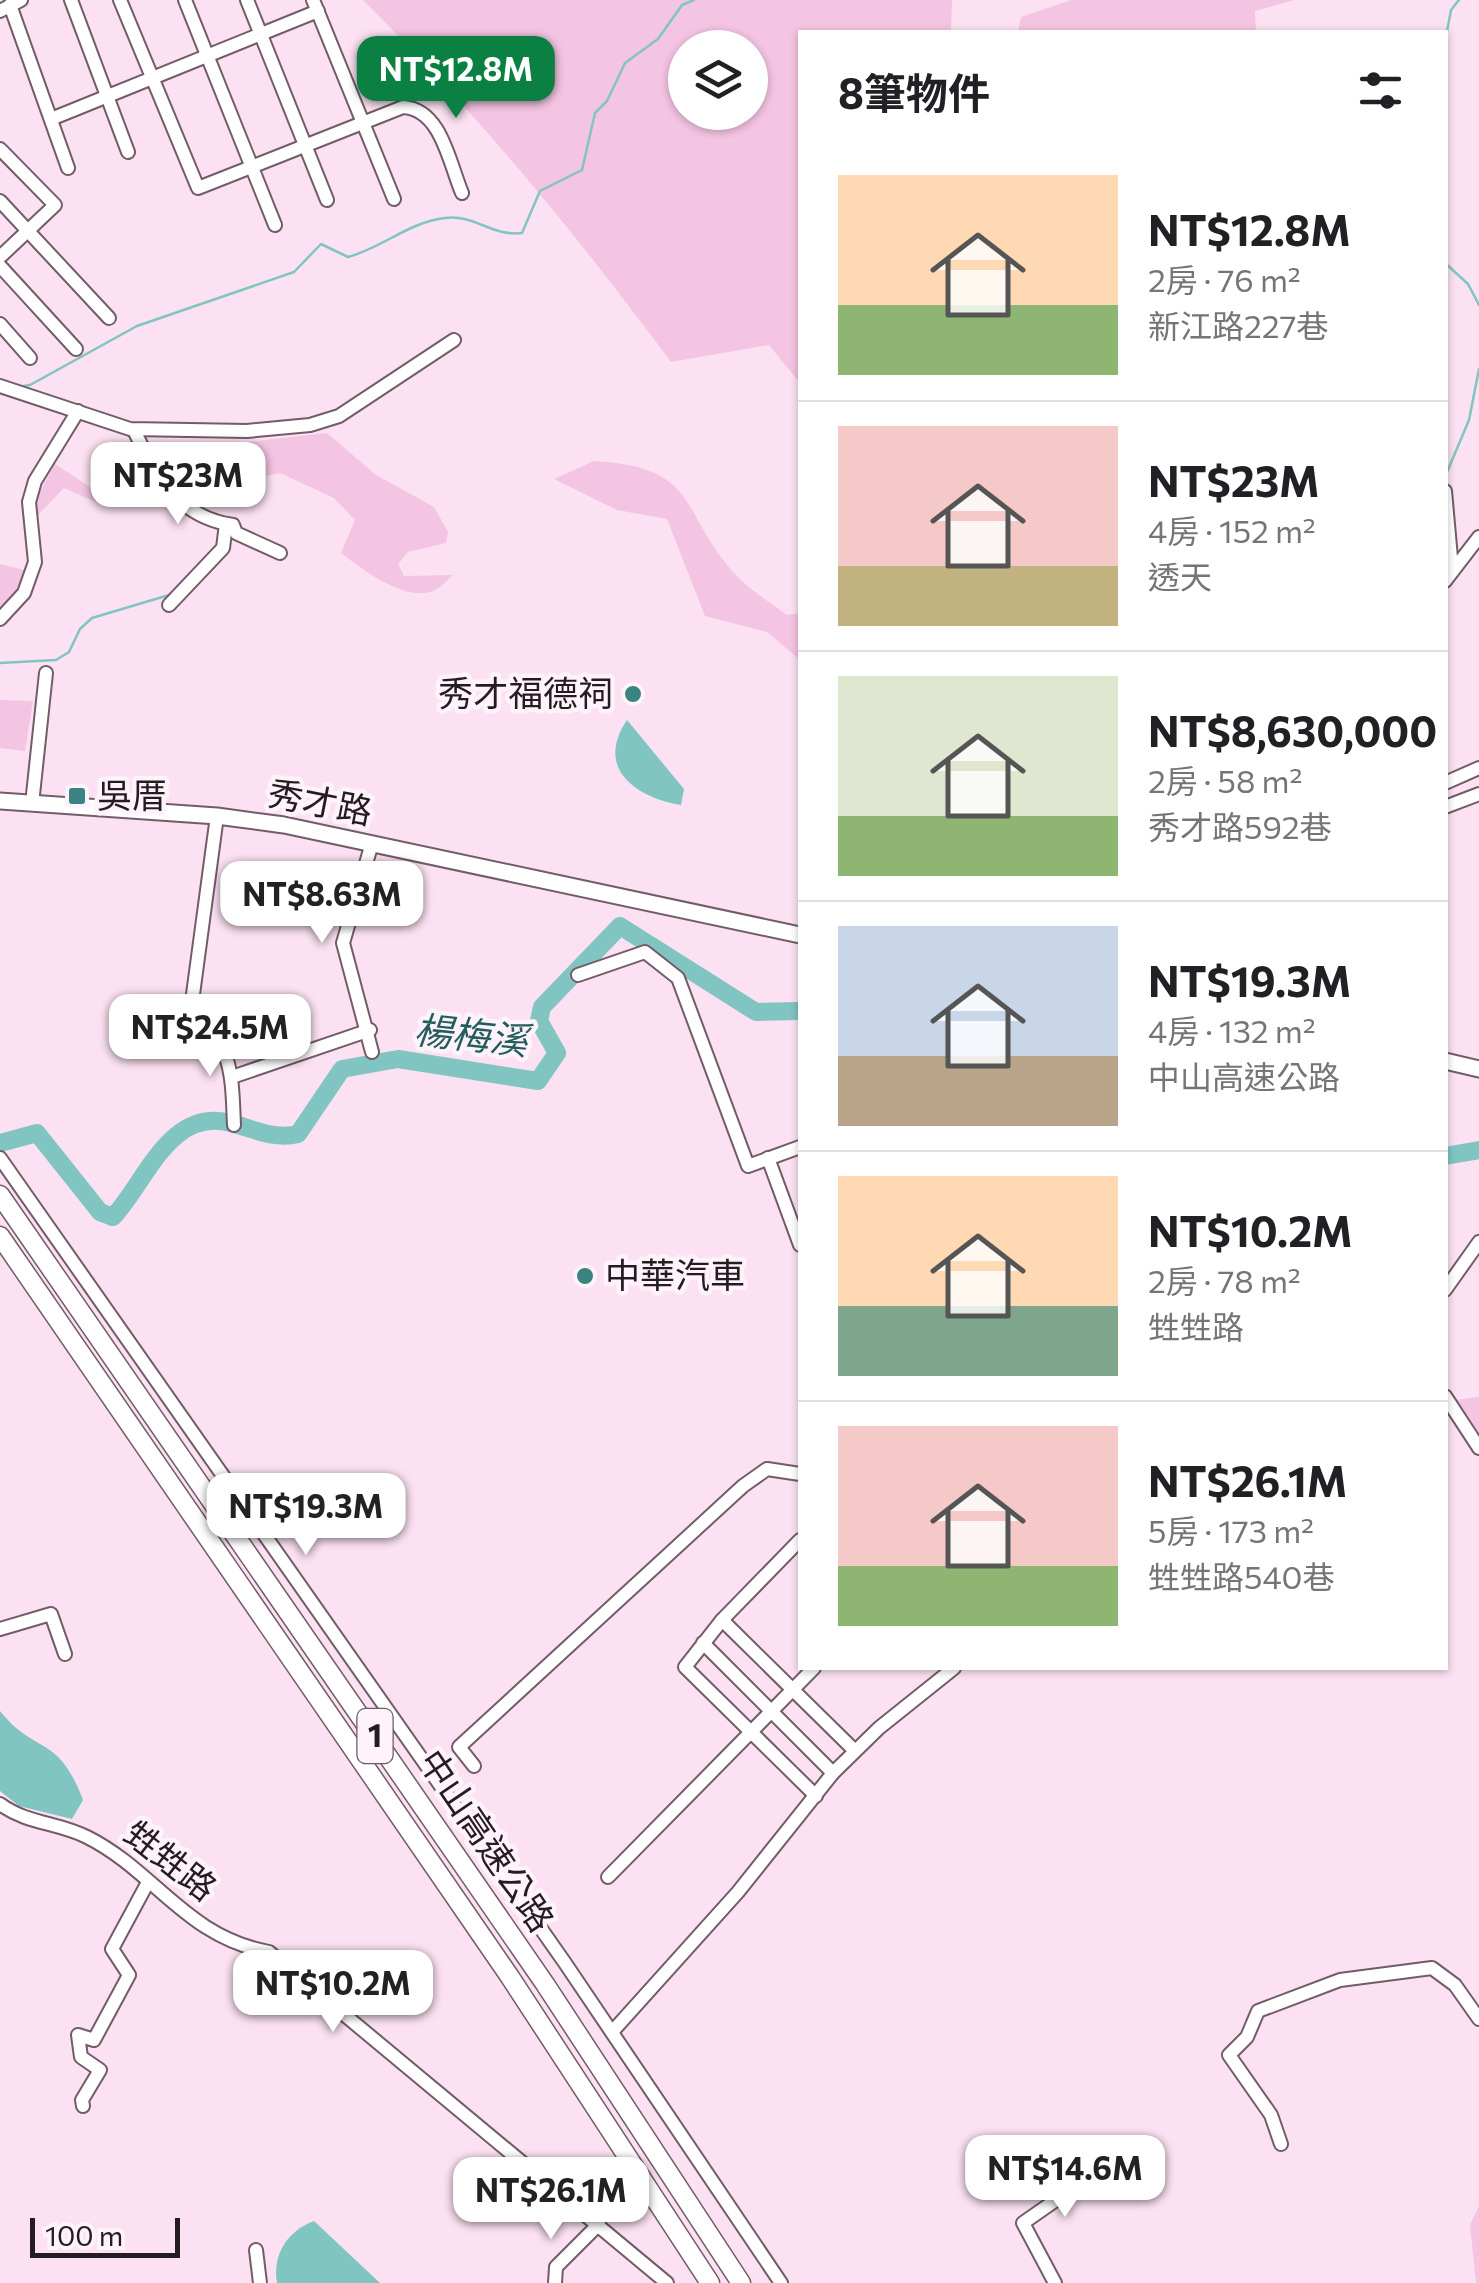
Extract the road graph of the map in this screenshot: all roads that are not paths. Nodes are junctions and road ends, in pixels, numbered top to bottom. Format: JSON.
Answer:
{"nodes":[{"id":1,"x":71,"y":0,"type":"edge"},
{"id":2,"x":120,"y":0,"type":"edge"},
{"id":3,"x":185,"y":0,"type":"edge"},
{"id":4,"x":248,"y":0,"type":"edge"},
{"id":5,"x":316,"y":5,"type":"edge"},
{"id":6,"x":10,"y":6,"type":"edge"},
{"id":7,"x":261,"y":32,"type":"junction"},
{"id":8,"x":208,"y":54,"type":"junction"},
{"id":9,"x":152,"y":76,"type":"junction"},
{"id":10,"x":107,"y":96,"type":"junction"},
{"id":11,"x":50,"y":120,"type":"junction"},
{"id":12,"x":365,"y":120,"type":"junction"},
{"id":13,"x":307,"y":144,"type":"junction"},
{"id":14,"x":0,"y":149,"type":"edge"},
{"id":15,"x":128,"y":152,"type":"dead end"},
{"id":16,"x":252,"y":166,"type":"junction"},
{"id":17,"x":68,"y":168,"type":"dead end"},
{"id":18,"x":462,"y":193,"type":"dead end"},
{"id":19,"x":394,"y":199,"type":"dead end"},
{"id":20,"x":328,"y":200,"type":"dead end"},
{"id":21,"x":0,"y":201,"type":"edge"},
{"id":22,"x":275,"y":225,"type":"dead end"},
{"id":23,"x":30,"y":230,"type":"junction"},
{"id":24,"x":0,"y":256,"type":"edge"},
{"id":25,"x":0,"y":266,"type":"edge"},
{"id":26,"x":109,"y":318,"type":"dead end"},
{"id":27,"x":0,"y":324,"type":"edge"},
{"id":28,"x":454,"y":340,"type":"dead end"},
{"id":29,"x":76,"y":348,"type":"dead end"},
{"id":30,"x":30,"y":358,"type":"dead end"},
{"id":31,"x":0,"y":386,"type":"edge"},
{"id":32,"x":78,"y":412,"type":"junction"},
{"id":33,"x":134,"y":430,"type":"junction"},
{"id":34,"x":226,"y":524,"type":"junction"},
{"id":35,"x":1479,"y":536,"type":"edge"},
{"id":36,"x":280,"y":553,"type":"dead end"},
{"id":37,"x":1449,"y":575,"type":"edge"},
{"id":38,"x":169,"y":604,"type":"dead end"},
{"id":39,"x":0,"y":620,"type":"edge"},
{"id":40,"x":46,"y":673,"type":"dead end"},
{"id":41,"x":1479,"y":768,"type":"edge"},
{"id":42,"x":1448,"y":782,"type":"edge"},
{"id":43,"x":1479,"y":794,"type":"edge"},
{"id":44,"x":0,"y":802,"type":"edge"},
{"id":45,"x":32,"y":804,"type":"junction"},
{"id":46,"x":1448,"y":806,"type":"edge"},
{"id":47,"x":217,"y":816,"type":"junction"},
{"id":48,"x":372,"y":843,"type":"junction"},
{"id":49,"x":798,"y":935,"type":"edge"},
{"id":50,"x":578,"y":975,"type":"dead end"},
{"id":51,"x":370,"y":1030,"type":"junction"},
{"id":52,"x":372,"y":1052,"type":"dead end"},
{"id":53,"x":1448,"y":1062,"type":"edge"},
{"id":54,"x":1479,"y":1069,"type":"edge"},
{"id":55,"x":232,"y":1077,"type":"junction"},
{"id":56,"x":234,"y":1125,"type":"dead end"},
{"id":57,"x":798,"y":1148,"type":"edge"},
{"id":58,"x":0,"y":1158,"type":"edge"},
{"id":59,"x":768,"y":1158,"type":"junction"},
{"id":60,"x":0,"y":1195,"type":"edge"},
{"id":61,"x":0,"y":1236,"type":"edge"},
{"id":62,"x":798,"y":1240,"type":"edge"},
{"id":63,"x":1479,"y":1242,"type":"edge"},
{"id":64,"x":1448,"y":1286,"type":"edge"},
{"id":65,"x":1448,"y":1401,"type":"edge"},
{"id":66,"x":1479,"y":1448,"type":"edge"},
{"id":67,"x":798,"y":1474,"type":"edge"},
{"id":68,"x":798,"y":1542,"type":"edge"},
{"id":69,"x":722,"y":1620,"type":"junction"},
{"id":70,"x":0,"y":1628,"type":"edge"},
{"id":71,"x":703,"y":1643,"type":"junction"},
{"id":72,"x":65,"y":1654,"type":"dead end"},
{"id":73,"x":812,"y":1670,"type":"edge"},
{"id":74,"x":952,"y":1670,"type":"edge"},
{"id":75,"x":793,"y":1690,"type":"junction"},
{"id":76,"x":771,"y":1713,"type":"junction"},
{"id":77,"x":750,"y":1734,"type":"junction"},
{"id":78,"x":855,"y":1751,"type":"junction"},
{"id":79,"x":474,"y":1766,"type":"dead end"},
{"id":80,"x":833,"y":1774,"type":"junction"},
{"id":81,"x":816,"y":1796,"type":"junction"},
{"id":82,"x":0,"y":1804,"type":"edge"},
{"id":83,"x":608,"y":1877,"type":"dead end"},
{"id":84,"x":147,"y":1884,"type":"junction"},
{"id":85,"x":1479,"y":2019,"type":"edge"},
{"id":86,"x":612,"y":2032,"type":"junction"},
{"id":87,"x":83,"y":2106,"type":"dead end"},
{"id":88,"x":1282,"y":2144,"type":"dead end"},
{"id":89,"x":1106,"y":2165,"type":"dead end"},
{"id":90,"x":599,"y":2224,"type":"junction"},
{"id":91,"x":256,"y":2250,"type":"dead end"},
{"id":92,"x":260,"y":2283,"type":"edge"},
{"id":93,"x":555,"y":2283,"type":"edge"},
{"id":94,"x":667,"y":2283,"type":"edge"},
{"id":95,"x":710,"y":2283,"type":"edge"},
{"id":96,"x":742,"y":2283,"type":"edge"},
{"id":97,"x":781,"y":2283,"type":"edge"},
{"id":98,"x":1055,"y":2283,"type":"edge"}],
"edges":[{"from":1,"to":10,"type":"street"},
{"from":2,"to":9,"type":"street"},
{"from":3,"to":8,"type":"street"},
{"from":4,"to":7,"type":"street"},
{"from":5,"to":7,"type":"street"},
{"from":5,"to":12,"type":"street"},
{"from":6,"to":11,"type":"street"},
{"from":7,"to":8,"type":"street"},
{"from":7,"to":13,"type":"street"},
{"from":8,"to":9,"type":"street"},
{"from":8,"to":16,"type":"street"},
{"from":9,"to":10,"type":"street"},
{"from":9,"to":16,"type":"street"},
{"from":10,"to":11,"type":"street"},
{"from":10,"to":15,"type":"street"},
{"from":11,"to":17,"type":"street"},
{"from":12,"to":13,"type":"street"},
{"from":12,"to":18,"type":"street"},
{"from":12,"to":19,"type":"street"},
{"from":13,"to":16,"type":"street"},
{"from":13,"to":20,"type":"street"},
{"from":14,"to":23,"type":"street"},
{"from":16,"to":22,"type":"street"},
{"from":21,"to":23,"type":"street"},
{"from":23,"to":24,"type":"street"},
{"from":23,"to":26,"type":"street"},
{"from":25,"to":29,"type":"street"},
{"from":27,"to":30,"type":"street"},
{"from":28,"to":33,"type":"street"},
{"from":31,"to":32,"type":"street"},
{"from":32,"to":33,"type":"street"},
{"from":32,"to":39,"type":"street"},
{"from":33,"to":34,"type":"street"},
{"from":34,"to":36,"type":"street"},
{"from":34,"to":38,"type":"street"},
{"from":35,"to":37,"type":"street"},
{"from":40,"to":45,"type":"street"},
{"from":41,"to":42,"type":"street"},
{"from":43,"to":46,"type":"street"},
{"from":44,"to":45,"type":"main road","name":"秀才路"},
{"from":45,"to":47,"type":"main road","name":"秀才路"},
{"from":47,"to":48,"type":"main road","name":"秀才路"},
{"from":47,"to":55,"type":"street"},
{"from":48,"to":49,"type":"main road","name":"秀才路"},
{"from":48,"to":51,"type":"street"},
{"from":50,"to":59,"type":"street"},
{"from":51,"to":52,"type":"street"},
{"from":51,"to":55,"type":"street"},
{"from":53,"to":54,"type":"main road"},
{"from":55,"to":56,"type":"street"},
{"from":57,"to":59,"type":"street"},
{"from":58,"to":86,"type":"street"},
{"from":59,"to":62,"type":"street"},
{"from":60,"to":96,"type":"highway","name":"中山高速公路","number":"1"},
{"from":61,"to":95,"type":"highway","name":"中山高速公路","number":"1"},
{"from":63,"to":64,"type":"street"},
{"from":65,"to":66,"type":"street"},
{"from":67,"to":79,"type":"street"},
{"from":68,"to":69,"type":"street"},
{"from":69,"to":71,"type":"street"},
{"from":69,"to":75,"type":"street"},
{"from":70,"to":72,"type":"street"},
{"from":71,"to":76,"type":"street"},
{"from":71,"to":77,"type":"street"},
{"from":73,"to":75,"type":"street"},
{"from":74,"to":78,"type":"street"},
{"from":75,"to":76,"type":"street"},
{"from":75,"to":78,"type":"street"},
{"from":76,"to":77,"type":"street"},
{"from":76,"to":80,"type":"street"},
{"from":77,"to":81,"type":"street"},
{"from":77,"to":83,"type":"street"},
{"from":78,"to":80,"type":"street"},
{"from":80,"to":81,"type":"street"},
{"from":81,"to":86,"type":"street"},
{"from":82,"to":84,"type":"street","name":"甡甡路"},
{"from":84,"to":87,"type":"street"},
{"from":84,"to":90,"type":"street","name":"甡甡路"},
{"from":85,"to":88,"type":"street"},
{"from":86,"to":97,"type":"street"},
{"from":89,"to":98,"type":"street"},
{"from":90,"to":93,"type":"street"},
{"from":90,"to":94,"type":"street","name":"甡甡路"},
{"from":91,"to":92,"type":"street"}]}
